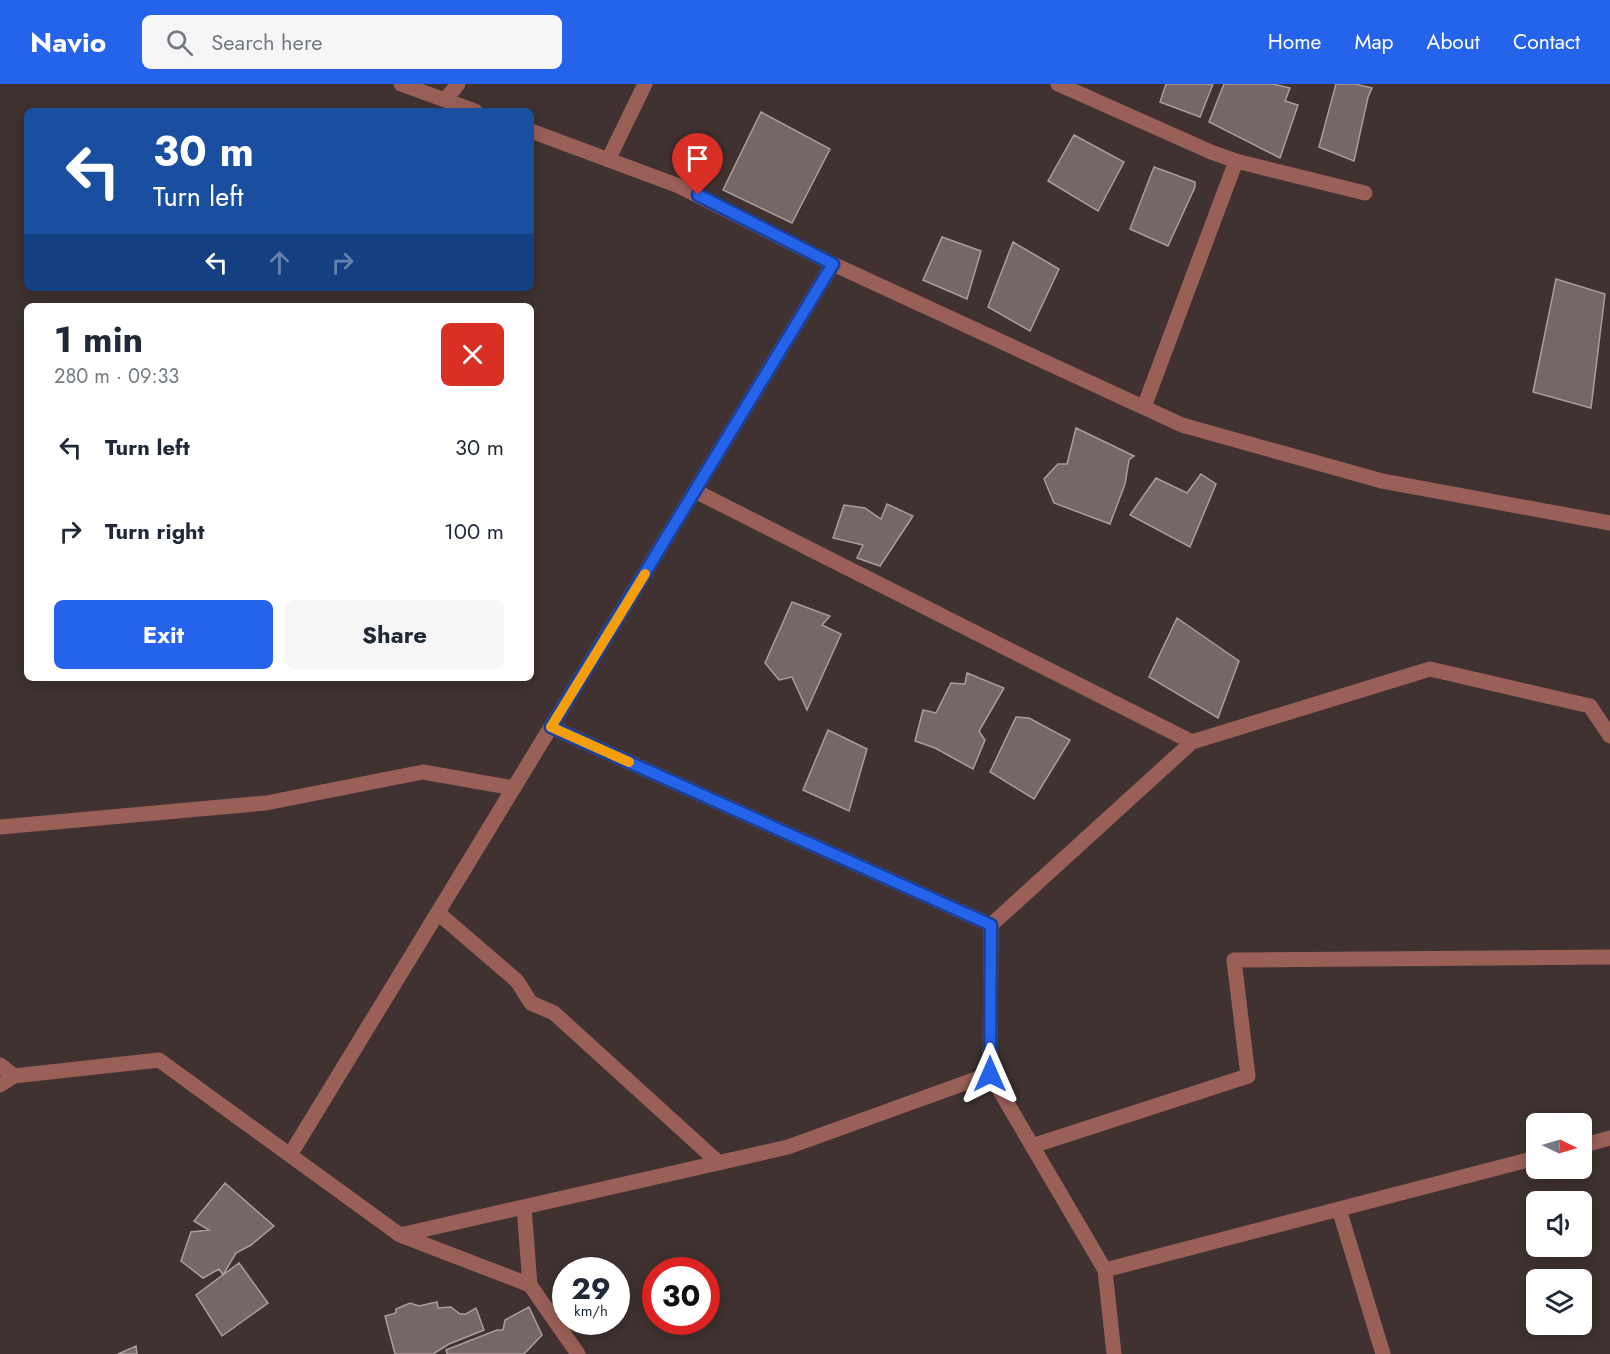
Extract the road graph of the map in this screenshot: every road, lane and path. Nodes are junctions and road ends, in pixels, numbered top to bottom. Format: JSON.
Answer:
{"nodes":[{"id":1,"x":401,"y":84,"type":"edge"},
{"id":2,"x":458,"y":84,"type":"edge"},
{"id":3,"x":645,"y":84,"type":"edge"},
{"id":4,"x":1058,"y":84,"type":"edge"},
{"id":5,"x":445,"y":100,"type":"junction"},
{"id":6,"x":467,"y":108,"type":"edge"},
{"id":7,"x":534,"y":132,"type":"edge"},
{"id":8,"x":608,"y":160,"type":"junction"},
{"id":9,"x":1236,"y":161,"type":"junction"},
{"id":10,"x":1365,"y":192,"type":"dead end"},
{"id":11,"x":833,"y":264,"type":"junction"},
{"id":12,"x":1144,"y":407,"type":"junction"},
{"id":13,"x":695,"y":491,"type":"junction"},
{"id":14,"x":1610,"y":523,"type":"edge"},
{"id":15,"x":551,"y":727,"type":"junction"},
{"id":16,"x":1610,"y":736,"type":"edge"},
{"id":17,"x":1192,"y":742,"type":"junction"},
{"id":18,"x":514,"y":788,"type":"junction"},
{"id":19,"x":0,"y":827,"type":"edge"},
{"id":20,"x":438,"y":913,"type":"junction"},
{"id":21,"x":991,"y":925,"type":"junction"},
{"id":22,"x":1610,"y":957,"type":"edge"},
{"id":23,"x":0,"y":1065,"type":"edge"},
{"id":24,"x":990,"y":1074,"type":"junction"},
{"id":25,"x":14,"y":1076,"type":"junction"},
{"id":26,"x":0,"y":1085,"type":"edge"},
{"id":27,"x":1610,"y":1138,"type":"edge"},
{"id":28,"x":1592,"y":1143,"type":"edge"},
{"id":29,"x":1032,"y":1146,"type":"junction"},
{"id":30,"x":290,"y":1155,"type":"junction"},
{"id":31,"x":1526,"y":1161,"type":"edge"},
{"id":32,"x":719,"y":1163,"type":"junction"},
{"id":33,"x":524,"y":1207,"type":"junction"},
{"id":34,"x":1339,"y":1209,"type":"junction"},
{"id":35,"x":400,"y":1235,"type":"junction"},
{"id":36,"x":1105,"y":1270,"type":"junction"},
{"id":37,"x":530,"y":1285,"type":"junction"},
{"id":38,"x":578,"y":1354,"type":"edge"},
{"id":39,"x":1114,"y":1354,"type":"edge"},
{"id":40,"x":1383,"y":1354,"type":"edge"}],
"edges":[{"from":1,"to":5,"type":"street"},
{"from":2,"to":5,"type":"street"},
{"from":3,"to":8,"type":"street"},
{"from":4,"to":9,"type":"street"},
{"from":5,"to":6,"type":"street"},
{"from":7,"to":8,"type":"street"},
{"from":8,"to":11,"type":"street"},
{"from":9,"to":10,"type":"street"},
{"from":9,"to":12,"type":"street"},
{"from":11,"to":12,"type":"street"},
{"from":11,"to":13,"type":"street"},
{"from":12,"to":14,"type":"street"},
{"from":13,"to":15,"type":"street"},
{"from":13,"to":17,"type":"street"},
{"from":15,"to":18,"type":"street"},
{"from":15,"to":21,"type":"street"},
{"from":16,"to":17,"type":"street"},
{"from":17,"to":21,"type":"street"},
{"from":18,"to":19,"type":"street"},
{"from":18,"to":20,"type":"street"},
{"from":20,"to":30,"type":"street"},
{"from":20,"to":32,"type":"street"},
{"from":21,"to":24,"type":"street"},
{"from":22,"to":29,"type":"street"},
{"from":23,"to":25,"type":"street"},
{"from":24,"to":29,"type":"street"},
{"from":24,"to":32,"type":"street"},
{"from":25,"to":26,"type":"street"},
{"from":25,"to":30,"type":"street"},
{"from":27,"to":28,"type":"street"},
{"from":29,"to":36,"type":"street"},
{"from":30,"to":35,"type":"street"},
{"from":31,"to":34,"type":"street"},
{"from":32,"to":33,"type":"street"},
{"from":33,"to":35,"type":"street"},
{"from":33,"to":37,"type":"street"},
{"from":34,"to":36,"type":"street"},
{"from":34,"to":40,"type":"street"},
{"from":35,"to":37,"type":"street"},
{"from":36,"to":39,"type":"street"},
{"from":37,"to":38,"type":"street"}]}
